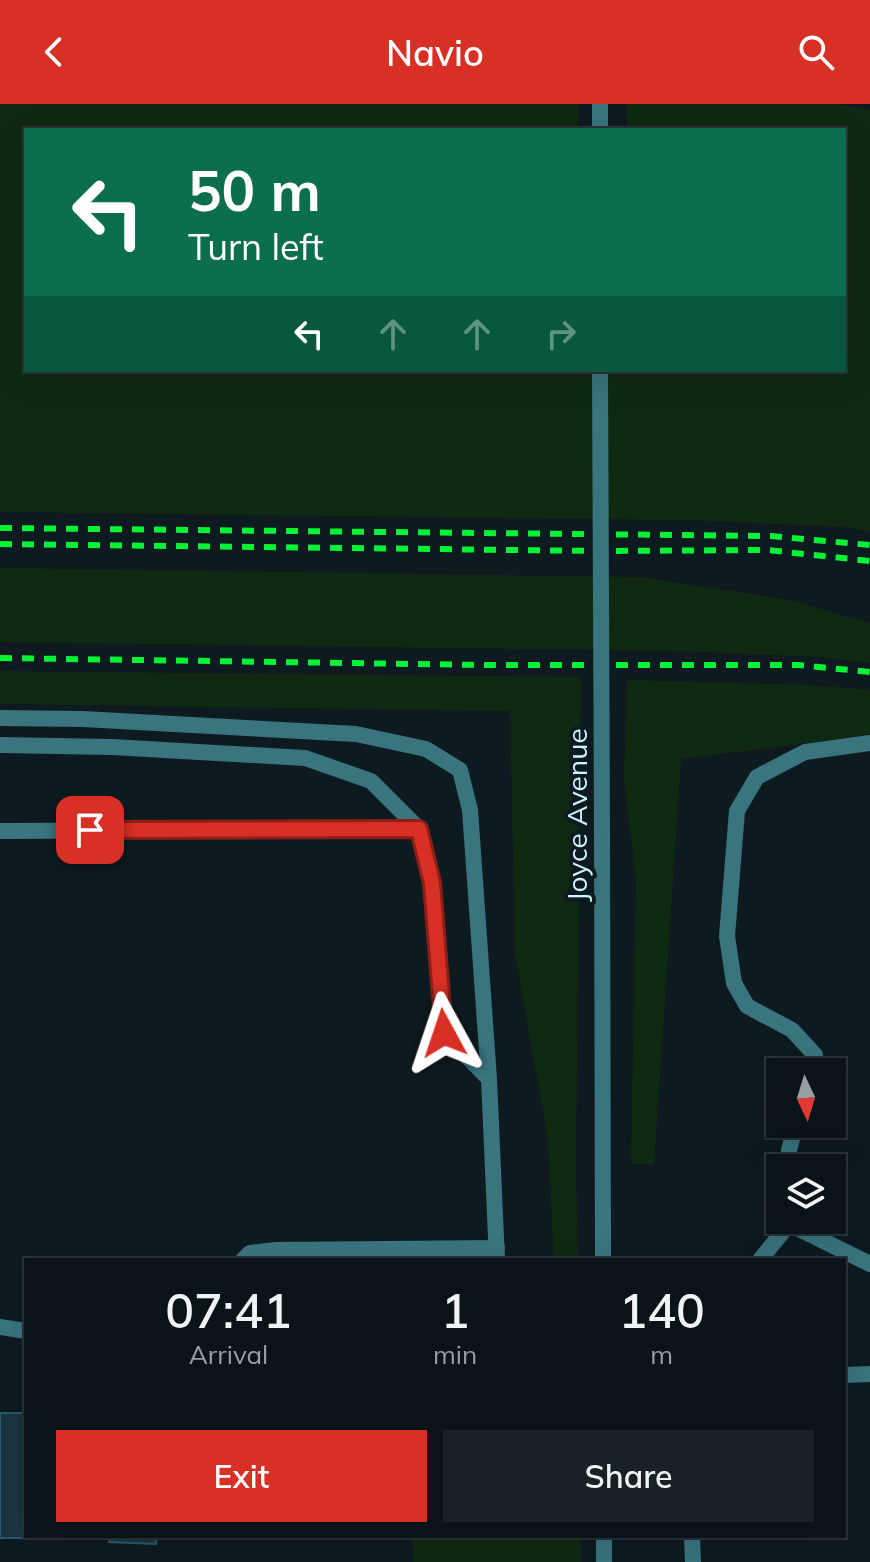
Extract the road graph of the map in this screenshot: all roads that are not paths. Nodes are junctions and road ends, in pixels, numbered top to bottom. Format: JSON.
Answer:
{"nodes":[{"id":1,"x":600,"y":104,"type":"edge"},
{"id":2,"x":600,"y":128,"type":"edge"},
{"id":3,"x":600,"y":372,"type":"edge"},
{"id":4,"x":0,"y":718,"type":"edge"},
{"id":5,"x":870,"y":743,"type":"edge"},
{"id":6,"x":0,"y":745,"type":"edge"},
{"id":7,"x":419,"y":829,"type":"junction"},
{"id":8,"x":0,"y":831,"type":"edge"},
{"id":9,"x":814,"y":1058,"type":"edge"},
{"id":10,"x":489,"y":1079,"type":"junction"},
{"id":11,"x":780,"y":1234,"type":"edge"},
{"id":12,"x":812,"y":1234,"type":"edge"},
{"id":13,"x":497,"y":1254,"type":"edge"},
{"id":14,"x":355,"y":1255,"type":"edge"},
{"id":15,"x":245,"y":1258,"type":"edge"},
{"id":16,"x":603,"y":1258,"type":"edge"},
{"id":17,"x":762,"y":1258,"type":"edge"},
{"id":18,"x":870,"y":1264,"type":"edge"},
{"id":19,"x":0,"y":1327,"type":"edge"},
{"id":20,"x":24,"y":1331,"type":"edge"},
{"id":21,"x":870,"y":1374,"type":"edge"},
{"id":22,"x":846,"y":1375,"type":"edge"},
{"id":23,"x":604,"y":1538,"type":"edge"},
{"id":24,"x":692,"y":1538,"type":"edge"},
{"id":25,"x":604,"y":1562,"type":"edge"},
{"id":26,"x":693,"y":1562,"type":"edge"}],
"edges":[{"from":1,"to":2,"type":"street"},
{"from":3,"to":16,"type":"street","name":"Joyce Avenue","bridge":true},
{"from":4,"to":10,"type":"street"},
{"from":5,"to":9,"type":"street"},
{"from":6,"to":7,"type":"street"},
{"from":7,"to":8,"type":"street"},
{"from":7,"to":10,"type":"street"},
{"from":10,"to":13,"type":"street"},
{"from":11,"to":17,"type":"street"},
{"from":12,"to":18,"type":"street"},
{"from":13,"to":14,"type":"street"},
{"from":14,"to":15,"type":"street"},
{"from":19,"to":20,"type":"street"},
{"from":21,"to":22,"type":"street"},
{"from":23,"to":25,"type":"street"},
{"from":24,"to":26,"type":"street"}]}
